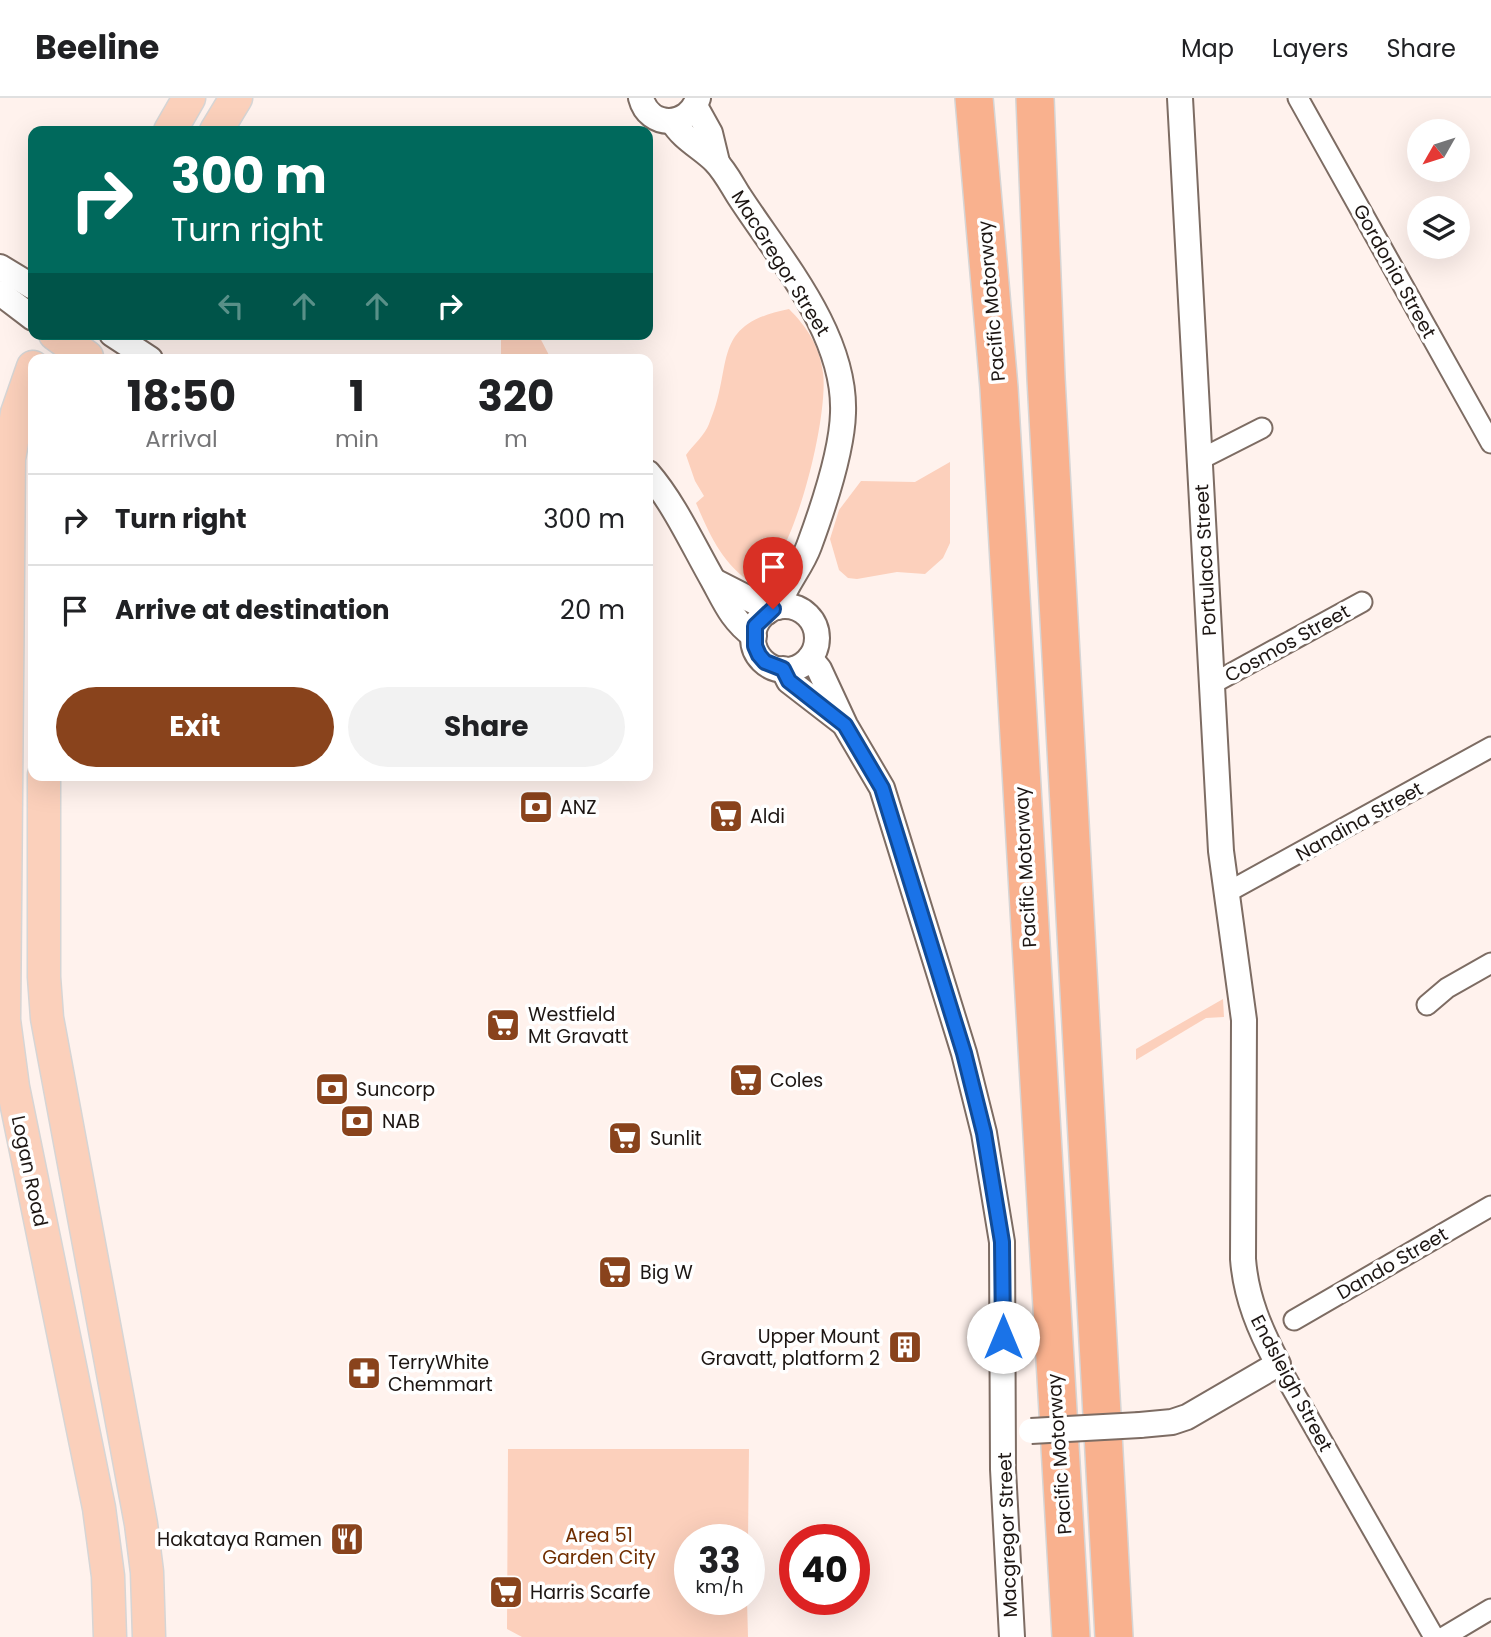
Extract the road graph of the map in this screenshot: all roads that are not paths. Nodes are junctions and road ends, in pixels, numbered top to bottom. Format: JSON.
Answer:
{"nodes":[{"id":1,"x":189,"y":98,"type":"edge"},
{"id":2,"x":236,"y":98,"type":"edge"},
{"id":3,"x":641,"y":98,"type":"edge"},
{"id":4,"x":974,"y":98,"type":"edge"},
{"id":5,"x":1035,"y":98,"type":"edge"},
{"id":6,"x":1180,"y":98,"type":"edge"},
{"id":7,"x":1298,"y":98,"type":"edge"},
{"id":8,"x":696,"y":102,"type":"edge"},
{"id":9,"x":673,"y":122,"type":"junction"},
{"id":10,"x":173,"y":126,"type":"edge"},
{"id":11,"x":219,"y":126,"type":"edge"},
{"id":12,"x":717,"y":162,"type":"junction"},
{"id":13,"x":0,"y":267,"type":"edge"},
{"id":14,"x":28,"y":284,"type":"edge"},
{"id":15,"x":0,"y":293,"type":"edge"},
{"id":16,"x":28,"y":313,"type":"edge"},
{"id":17,"x":65,"y":340,"type":"edge"},
{"id":18,"x":122,"y":340,"type":"edge"},
{"id":19,"x":90,"y":352,"type":"edge"},
{"id":20,"x":145,"y":354,"type":"edge"},
{"id":21,"x":28,"y":381,"type":"edge"},
{"id":22,"x":1262,"y":428,"type":"dead end"},
{"id":23,"x":1491,"y":443,"type":"edge"},
{"id":24,"x":1199,"y":460,"type":"junction"},
{"id":25,"x":653,"y":481,"type":"edge"},
{"id":26,"x":713,"y":581,"type":"junction"},
{"id":27,"x":1362,"y":602,"type":"dead end"},
{"id":28,"x":782,"y":609,"type":"junction"},
{"id":29,"x":754,"y":636,"type":"junction"},
{"id":30,"x":810,"y":658,"type":"junction"},
{"id":31,"x":783,"y":669,"type":"junction"},
{"id":32,"x":1212,"y":684,"type":"junction"},
{"id":33,"x":845,"y":725,"type":"junction"},
{"id":34,"x":1491,"y":747,"type":"edge"},
{"id":35,"x":44,"y":781,"type":"edge"},
{"id":36,"x":2,"y":788,"type":"edge"},
{"id":37,"x":2,"y":837,"type":"edge"},
{"id":38,"x":1226,"y":893,"type":"junction"},
{"id":39,"x":1491,"y":963,"type":"edge"},
{"id":40,"x":1427,"y":1005,"type":"dead end"},
{"id":41,"x":1244,"y":1020,"type":"joint"},
{"id":42,"x":1491,"y":1206,"type":"edge"},
{"id":43,"x":1294,"y":1320,"type":"dead end"},
{"id":44,"x":1278,"y":1364,"type":"junction"},
{"id":45,"x":1003,"y":1433,"type":"junction"},
{"id":46,"x":1491,"y":1609,"type":"edge"},
{"id":47,"x":110,"y":1637,"type":"edge"},
{"id":48,"x":149,"y":1637,"type":"edge"},
{"id":49,"x":1012,"y":1637,"type":"edge"},
{"id":50,"x":1070,"y":1637,"type":"edge"},
{"id":51,"x":1114,"y":1637,"type":"edge"},
{"id":52,"x":1434,"y":1637,"type":"edge"},
{"id":53,"x":1444,"y":1637,"type":"edge"}],
"edges":[{"from":1,"to":10,"type":"main road"},
{"from":2,"to":11,"type":"main road"},
{"from":3,"to":9,"type":"street","name":"MacGregor Street"},
{"from":4,"to":50,"type":"highway","name":"Pacific Motorway"},
{"from":5,"to":51,"type":"highway"},
{"from":6,"to":24,"type":"street","name":"Portulaca Street"},
{"from":7,"to":23,"type":"street","name":"Gordonia Street"},
{"from":8,"to":9,"type":"street"},
{"from":8,"to":12,"type":"street","name":"MacGregor Street"},
{"from":9,"to":12,"type":"street","name":"MacGregor Street"},
{"from":12,"to":28,"type":"street","name":"MacGregor Street"},
{"from":13,"to":14,"type":"street"},
{"from":15,"to":16,"type":"street"},
{"from":17,"to":19,"type":"main road"},
{"from":18,"to":20,"type":"street"},
{"from":21,"to":36,"type":"main road","name":"Logan Road"},
{"from":22,"to":24,"type":"street"},
{"from":24,"to":32,"type":"street","name":"Portulaca Street"},
{"from":25,"to":26,"type":"street"},
{"from":26,"to":28,"type":"street"},
{"from":26,"to":29,"type":"street"},
{"from":27,"to":32,"type":"street","name":"Cosmos Street"},
{"from":28,"to":29,"type":"street"},
{"from":28,"to":30,"type":"street"},
{"from":29,"to":31,"type":"street"},
{"from":30,"to":31,"type":"street"},
{"from":30,"to":33,"type":"street","name":"Macgregor Street"},
{"from":31,"to":33,"type":"street","name":"Macgregor Street"},
{"from":32,"to":38,"type":"street","name":"Portulaca Street"},
{"from":33,"to":45,"type":"street","name":"Macgregor Street"},
{"from":34,"to":38,"type":"street","name":"Nandina Street"},
{"from":35,"to":48,"type":"main road"},
{"from":36,"to":37,"type":"main road","name":"Logan Road"},
{"from":37,"to":47,"type":"main road","name":"Logan Road"},
{"from":38,"to":41,"type":"street","name":"Portulaca Street"},
{"from":39,"to":40,"type":"street"},
{"from":41,"to":44,"type":"street","name":"Endsleigh Street"},
{"from":42,"to":43,"type":"street","name":"Dando Street"},
{"from":44,"to":45,"type":"street","name":"Macgregor Street","bridge":true},
{"from":44,"to":52,"type":"street","name":"Endsleigh Street"},
{"from":45,"to":49,"type":"street","name":"Macgregor Street"},
{"from":46,"to":53,"type":"street"}]}
